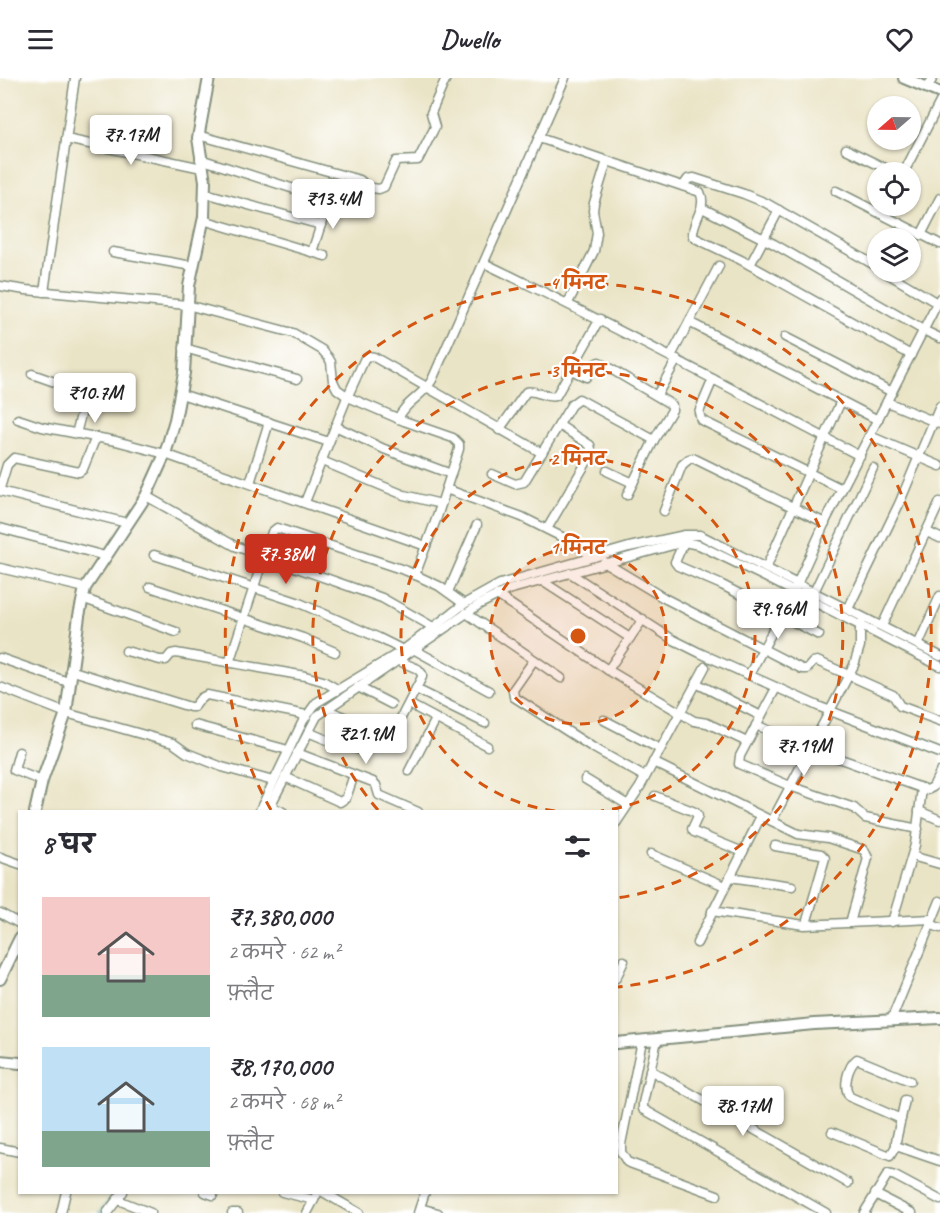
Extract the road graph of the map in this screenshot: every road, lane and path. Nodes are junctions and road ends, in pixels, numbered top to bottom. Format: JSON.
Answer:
{"nodes":[{"id":1,"x":75,"y":78,"type":"edge"},
{"id":2,"x":209,"y":78,"type":"edge"},
{"id":3,"x":446,"y":78,"type":"edge"},
{"id":4,"x":565,"y":78,"type":"edge"},
{"id":5,"x":904,"y":78,"type":"edge"},
{"id":6,"x":930,"y":83,"type":"edge"},
{"id":7,"x":940,"y":93,"type":"edge"},
{"id":8,"x":940,"y":102,"type":"edge"},
{"id":9,"x":198,"y":135,"type":"junction"},
{"id":10,"x":539,"y":138,"type":"junction"},
{"id":11,"x":66,"y":139,"type":"junction"},
{"id":12,"x":846,"y":149,"type":"dead end"},
{"id":13,"x":607,"y":161,"type":"junction"},
{"id":14,"x":873,"y":162,"type":"edge"},
{"id":15,"x":909,"y":162,"type":"edge"},
{"id":16,"x":201,"y":164,"type":"junction"},
{"id":17,"x":366,"y":186,"type":"junction"},
{"id":18,"x":683,"y":186,"type":"junction"},
{"id":19,"x":836,"y":191,"type":"dead end"},
{"id":20,"x":205,"y":194,"type":"junction"},
{"id":21,"x":940,"y":198,"type":"edge"},
{"id":22,"x":329,"y":200,"type":"junction"},
{"id":23,"x":702,"y":208,"type":"junction"},
{"id":24,"x":779,"y":210,"type":"junction"},
{"id":25,"x":203,"y":220,"type":"junction"},
{"id":26,"x":321,"y":225,"type":"junction"},
{"id":27,"x":907,"y":228,"type":"edge"},
{"id":28,"x":921,"y":235,"type":"joint"},
{"id":29,"x":763,"y":238,"type":"junction"},
{"id":30,"x":940,"y":244,"type":"edge"},
{"id":31,"x":113,"y":252,"type":"dead end"},
{"id":32,"x":312,"y":252,"type":"junction"},
{"id":33,"x":325,"y":256,"type":"dead end"},
{"id":34,"x":867,"y":261,"type":"edge"},
{"id":35,"x":484,"y":263,"type":"junction"},
{"id":36,"x":750,"y":265,"type":"junction"},
{"id":37,"x":192,"y":266,"type":"junction"},
{"id":38,"x":719,"y":266,"type":"dead end"},
{"id":39,"x":904,"y":282,"type":"edge"},
{"id":40,"x":0,"y":286,"type":"edge"},
{"id":41,"x":44,"y":292,"type":"junction"},
{"id":42,"x":939,"y":300,"type":"edge"},
{"id":43,"x":568,"y":303,"type":"junction"},
{"id":44,"x":187,"y":305,"type":"junction"},
{"id":45,"x":600,"y":319,"type":"junction"},
{"id":46,"x":689,"y":322,"type":"junction"},
{"id":47,"x":923,"y":330,"type":"junction"},
{"id":48,"x":785,"y":337,"type":"dead end"},
{"id":49,"x":940,"y":338,"type":"edge"},
{"id":50,"x":184,"y":348,"type":"junction"},
{"id":51,"x":911,"y":355,"type":"junction"},
{"id":52,"x":674,"y":358,"type":"junction"},
{"id":53,"x":571,"y":370,"type":"junction"},
{"id":54,"x":32,"y":374,"type":"dead end"},
{"id":55,"x":297,"y":379,"type":"dead end"},
{"id":56,"x":713,"y":379,"type":"junction"},
{"id":57,"x":427,"y":388,"type":"junction"},
{"id":58,"x":892,"y":392,"type":"junction"},
{"id":59,"x":181,"y":394,"type":"junction"},
{"id":60,"x":657,"y":395,"type":"junction"},
{"id":61,"x":348,"y":397,"type":"junction"},
{"id":62,"x":841,"y":401,"type":"junction"},
{"id":63,"x":887,"y":402,"type":"junction"},
{"id":64,"x":940,"y":406,"type":"edge"},
{"id":65,"x":18,"y":419,"type":"dead end"},
{"id":66,"x":398,"y":419,"type":"junction"},
{"id":67,"x":878,"y":420,"type":"junction"},
{"id":68,"x":269,"y":422,"type":"junction"},
{"id":69,"x":937,"y":423,"type":"edge"},
{"id":70,"x":559,"y":425,"type":"junction"},
{"id":71,"x":335,"y":426,"type":"junction"},
{"id":72,"x":499,"y":430,"type":"junction"},
{"id":73,"x":76,"y":434,"type":"junction"},
{"id":74,"x":870,"y":436,"type":"junction"},
{"id":75,"x":96,"y":438,"type":"junction"},
{"id":76,"x":825,"y":438,"type":"junction"},
{"id":77,"x":654,"y":440,"type":"junction"},
{"id":78,"x":329,"y":442,"type":"junction"},
{"id":79,"x":542,"y":453,"type":"junction"},
{"id":80,"x":165,"y":454,"type":"junction"},
{"id":81,"x":860,"y":456,"type":"junction"},
{"id":82,"x":918,"y":457,"type":"junction"},
{"id":83,"x":322,"y":461,"type":"junction"},
{"id":84,"x":940,"y":466,"type":"edge"},
{"id":85,"x":873,"y":468,"type":"dead end"},
{"id":86,"x":607,"y":471,"type":"dead end"},
{"id":87,"x":809,"y":473,"type":"junction"},
{"id":88,"x":451,"y":474,"type":"junction"},
{"id":89,"x":492,"y":474,"type":"dead end"},
{"id":90,"x":250,"y":483,"type":"junction"},
{"id":91,"x":633,"y":483,"type":"junction"},
{"id":92,"x":0,"y":489,"type":"edge"},
{"id":93,"x":446,"y":489,"type":"junction"},
{"id":94,"x":842,"y":489,"type":"junction"},
{"id":95,"x":627,"y":495,"type":"dead end"},
{"id":96,"x":146,"y":496,"type":"junction"},
{"id":97,"x":305,"y":502,"type":"junction"},
{"id":98,"x":940,"y":502,"type":"edge"},
{"id":99,"x":441,"y":504,"type":"junction"},
{"id":100,"x":793,"y":507,"type":"junction"},
{"id":101,"x":664,"y":511,"type":"dead end"},
{"id":102,"x":128,"y":523,"type":"junction"},
{"id":103,"x":825,"y":523,"type":"junction"},
{"id":104,"x":477,"y":525,"type":"dead end"},
{"id":105,"x":0,"y":528,"type":"edge"},
{"id":106,"x":547,"y":529,"type":"junction"},
{"id":107,"x":927,"y":532,"type":"junction"},
{"id":108,"x":940,"y":538,"type":"edge"},
{"id":109,"x":684,"y":542,"type":"junction"},
{"id":110,"x":426,"y":546,"type":"junction"},
{"id":111,"x":154,"y":555,"type":"dead end"},
{"id":112,"x":105,"y":556,"type":"junction"},
{"id":113,"x":264,"y":557,"type":"junction"},
{"id":114,"x":600,"y":559,"type":"junction"},
{"id":115,"x":0,"y":568,"type":"edge"},
{"id":116,"x":766,"y":568,"type":"junction"},
{"id":117,"x":570,"y":573,"type":"junction"},
{"id":118,"x":415,"y":575,"type":"junction"},
{"id":119,"x":542,"y":581,"type":"junction"},
{"id":120,"x":150,"y":587,"type":"dead end"},
{"id":121,"x":795,"y":587,"type":"junction"},
{"id":122,"x":255,"y":589,"type":"junction"},
{"id":123,"x":448,"y":592,"type":"junction"},
{"id":124,"x":814,"y":592,"type":"junction"},
{"id":125,"x":84,"y":593,"type":"junction"},
{"id":126,"x":496,"y":595,"type":"junction"},
{"id":127,"x":940,"y":596,"type":"edge"},
{"id":128,"x":464,"y":604,"type":"junction"},
{"id":129,"x":848,"y":609,"type":"junction"},
{"id":130,"x":937,"y":611,"type":"edge"},
{"id":131,"x":466,"y":613,"type":"junction"},
{"id":132,"x":781,"y":614,"type":"junction"},
{"id":133,"x":243,"y":618,"type":"junction"},
{"id":134,"x":644,"y":619,"type":"junction"},
{"id":135,"x":862,"y":621,"type":"junction"},
{"id":136,"x":882,"y":626,"type":"junction"},
{"id":137,"x":433,"y":627,"type":"junction"},
{"id":138,"x":176,"y":632,"type":"dead end"},
{"id":139,"x":819,"y":634,"type":"dead end"},
{"id":140,"x":630,"y":638,"type":"junction"},
{"id":141,"x":918,"y":645,"type":"junction"},
{"id":142,"x":764,"y":648,"type":"junction"},
{"id":143,"x":403,"y":650,"type":"junction"},
{"id":144,"x":415,"y":650,"type":"junction"},
{"id":145,"x":126,"y":651,"type":"dead end"},
{"id":146,"x":335,"y":652,"type":"dead end"},
{"id":147,"x":940,"y":656,"type":"edge"},
{"id":148,"x":0,"y":658,"type":"edge"},
{"id":149,"x":534,"y":660,"type":"junction"},
{"id":150,"x":399,"y":661,"type":"junction"},
{"id":151,"x":229,"y":663,"type":"junction"},
{"id":152,"x":940,"y":666,"type":"edge"},
{"id":153,"x":705,"y":667,"type":"dead end"},
{"id":154,"x":70,"y":670,"type":"junction"},
{"id":155,"x":608,"y":670,"type":"junction"},
{"id":156,"x":749,"y":675,"type":"junction"},
{"id":157,"x":848,"y":675,"type":"junction"},
{"id":158,"x":561,"y":678,"type":"dead end"},
{"id":159,"x":68,"y":682,"type":"junction"},
{"id":160,"x":696,"y":683,"type":"junction"},
{"id":161,"x":0,"y":687,"type":"edge"},
{"id":162,"x":358,"y":687,"type":"junction"},
{"id":163,"x":776,"y":688,"type":"junction"},
{"id":164,"x":337,"y":689,"type":"junction"},
{"id":165,"x":416,"y":689,"type":"junction"},
{"id":166,"x":489,"y":691,"type":"dead end"},
{"id":167,"x":391,"y":704,"type":"dead end"},
{"id":168,"x":409,"y":704,"type":"junction"},
{"id":169,"x":325,"y":709,"type":"junction"},
{"id":170,"x":830,"y":710,"type":"junction"},
{"id":171,"x":66,"y":713,"type":"junction"},
{"id":172,"x":680,"y":713,"type":"junction"},
{"id":173,"x":306,"y":715,"type":"junction"},
{"id":174,"x":761,"y":716,"type":"junction"},
{"id":175,"x":436,"y":718,"type":"junction"},
{"id":176,"x":604,"y":720,"type":"dead end"},
{"id":177,"x":940,"y":721,"type":"edge"},
{"id":178,"x":485,"y":723,"type":"dead end"},
{"id":179,"x":195,"y":725,"type":"dead end"},
{"id":180,"x":363,"y":725,"type":"dead end"},
{"id":181,"x":756,"y":725,"type":"junction"},
{"id":182,"x":308,"y":732,"type":"junction"},
{"id":183,"x":747,"y":742,"type":"junction"},
{"id":184,"x":388,"y":743,"type":"dead end"},
{"id":185,"x":487,"y":746,"type":"dead end"},
{"id":186,"x":810,"y":748,"type":"junction"},
{"id":187,"x":358,"y":749,"type":"dead end"},
{"id":188,"x":660,"y":749,"type":"junction"},
{"id":189,"x":292,"y":751,"type":"junction"},
{"id":190,"x":19,"y":752,"type":"dead end"},
{"id":191,"x":940,"y":753,"type":"edge"},
{"id":192,"x":653,"y":762,"type":"junction"},
{"id":193,"x":409,"y":771,"type":"dead end"},
{"id":194,"x":940,"y":772,"type":"edge"},
{"id":195,"x":354,"y":775,"type":"junction"},
{"id":196,"x":285,"y":777,"type":"junction"},
{"id":197,"x":645,"y":777,"type":"junction"},
{"id":198,"x":585,"y":779,"type":"dead end"},
{"id":199,"x":42,"y":781,"type":"junction"},
{"id":200,"x":273,"y":781,"type":"junction"},
{"id":201,"x":937,"y":785,"type":"edge"},
{"id":202,"x":790,"y":786,"type":"junction"},
{"id":203,"x":922,"y":788,"type":"junction"},
{"id":204,"x":654,"y":796,"type":"dead end"},
{"id":205,"x":628,"y":805,"type":"junction"},
{"id":206,"x":269,"y":808,"type":"edge"},
{"id":207,"x":35,"y":810,"type":"edge"},
{"id":208,"x":260,"y":810,"type":"edge"},
{"id":209,"x":413,"y":810,"type":"edge"},
{"id":210,"x":919,"y":811,"type":"junction"},
{"id":211,"x":761,"y":816,"type":"junction"},
{"id":212,"x":618,"y":820,"type":"edge"},
{"id":213,"x":940,"y":820,"type":"edge"},
{"id":214,"x":772,"y":821,"type":"junction"},
{"id":215,"x":918,"y":829,"type":"junction"},
{"id":216,"x":775,"y":846,"type":"dead end"},
{"id":217,"x":743,"y":852,"type":"junction"},
{"id":218,"x":651,"y":854,"type":"dead end"},
{"id":219,"x":912,"y":856,"type":"junction"},
{"id":220,"x":0,"y":857,"type":"edge"},
{"id":221,"x":18,"y":863,"type":"edge"},
{"id":222,"x":940,"y":864,"type":"edge"},
{"id":223,"x":730,"y":877,"type":"junction"},
{"id":224,"x":725,"y":886,"type":"junction"},
{"id":225,"x":792,"y":886,"type":"dead end"},
{"id":226,"x":940,"y":901,"type":"edge"},
{"id":227,"x":712,"y":911,"type":"junction"},
{"id":228,"x":0,"y":914,"type":"edge"},
{"id":229,"x":892,"y":922,"type":"junction"},
{"id":230,"x":932,"y":922,"type":"junction"},
{"id":231,"x":18,"y":923,"type":"edge"},
{"id":232,"x":850,"y":923,"type":"junction"},
{"id":233,"x":806,"y":924,"type":"junction"},
{"id":234,"x":940,"y":928,"type":"edge"},
{"id":235,"x":18,"y":942,"type":"edge"},
{"id":236,"x":697,"y":943,"type":"dead end"},
{"id":237,"x":624,"y":961,"type":"dead end"},
{"id":238,"x":618,"y":974,"type":"edge"},
{"id":239,"x":0,"y":979,"type":"edge"},
{"id":240,"x":940,"y":1011,"type":"edge"},
{"id":241,"x":940,"y":1018,"type":"edge"},
{"id":242,"x":890,"y":1019,"type":"junction"},
{"id":243,"x":657,"y":1040,"type":"junction"},
{"id":244,"x":642,"y":1041,"type":"junction"},
{"id":245,"x":618,"y":1043,"type":"edge"},
{"id":246,"x":0,"y":1061,"type":"edge"},
{"id":247,"x":18,"y":1063,"type":"edge"},
{"id":248,"x":651,"y":1070,"type":"junction"},
{"id":249,"x":910,"y":1081,"type":"dead end"},
{"id":250,"x":905,"y":1100,"type":"dead end"},
{"id":251,"x":901,"y":1119,"type":"junction"},
{"id":252,"x":832,"y":1131,"type":"dead end"},
{"id":253,"x":896,"y":1146,"type":"junction"},
{"id":254,"x":0,"y":1148,"type":"edge"},
{"id":255,"x":18,"y":1152,"type":"edge"},
{"id":256,"x":940,"y":1161,"type":"edge"},
{"id":257,"x":848,"y":1183,"type":"dead end"},
{"id":258,"x":66,"y":1194,"type":"edge"},
{"id":259,"x":299,"y":1194,"type":"edge"},
{"id":260,"x":326,"y":1194,"type":"edge"},
{"id":261,"x":424,"y":1194,"type":"edge"},
{"id":262,"x":875,"y":1194,"type":"junction"},
{"id":263,"x":717,"y":1195,"type":"dead end"},
{"id":264,"x":120,"y":1196,"type":"edge"},
{"id":265,"x":316,"y":1196,"type":"edge"},
{"id":266,"x":940,"y":1200,"type":"edge"},
{"id":267,"x":419,"y":1210,"type":"edge"},
{"id":268,"x":61,"y":1213,"type":"edge"},
{"id":269,"x":107,"y":1213,"type":"edge"},
{"id":270,"x":151,"y":1213,"type":"edge"},
{"id":271,"x":232,"y":1213,"type":"edge"},
{"id":272,"x":238,"y":1213,"type":"edge"},
{"id":273,"x":307,"y":1213,"type":"edge"},
{"id":274,"x":359,"y":1213,"type":"edge"},
{"id":275,"x":438,"y":1213,"type":"edge"},
{"id":276,"x":826,"y":1213,"type":"edge"},
{"id":277,"x":864,"y":1213,"type":"edge"},
{"id":278,"x":912,"y":1213,"type":"edge"}],
"edges":[{"from":1,"to":11,"type":"street"},
{"from":2,"to":9,"type":"street"},
{"from":3,"to":17,"type":"street"},
{"from":4,"to":10,"type":"street"},
{"from":5,"to":6,"type":"street"},
{"from":6,"to":7,"type":"street"},
{"from":8,"to":15,"type":"street"},
{"from":9,"to":16,"type":"street"},
{"from":9,"to":17,"type":"street"},
{"from":10,"to":13,"type":"street"},
{"from":10,"to":35,"type":"street"},
{"from":11,"to":16,"type":"street"},
{"from":11,"to":41,"type":"street"},
{"from":12,"to":14,"type":"street"},
{"from":13,"to":18,"type":"street"},
{"from":13,"to":43,"type":"street"},
{"from":16,"to":20,"type":"street"},
{"from":16,"to":22,"type":"street"},
{"from":17,"to":22,"type":"street"},
{"from":18,"to":23,"type":"street"},
{"from":18,"to":24,"type":"street"},
{"from":19,"to":27,"type":"street"},
{"from":20,"to":25,"type":"street"},
{"from":20,"to":26,"type":"street"},
{"from":21,"to":28,"type":"street"},
{"from":22,"to":26,"type":"street"},
{"from":23,"to":29,"type":"street"},
{"from":23,"to":36,"type":"street"},
{"from":24,"to":29,"type":"street"},
{"from":24,"to":34,"type":"street"},
{"from":25,"to":32,"type":"street"},
{"from":25,"to":37,"type":"street"},
{"from":26,"to":32,"type":"street"},
{"from":28,"to":30,"type":"street"},
{"from":29,"to":36,"type":"street"},
{"from":29,"to":47,"type":"street"},
{"from":31,"to":37,"type":"street"},
{"from":32,"to":33,"type":"street"},
{"from":35,"to":43,"type":"street"},
{"from":35,"to":57,"type":"street"},
{"from":36,"to":51,"type":"street"},
{"from":37,"to":44,"type":"street"},
{"from":38,"to":46,"type":"street"},
{"from":39,"to":42,"type":"street"},
{"from":40,"to":41,"type":"street"},
{"from":41,"to":44,"type":"street"},
{"from":42,"to":47,"type":"street"},
{"from":43,"to":45,"type":"street"},
{"from":44,"to":50,"type":"street"},
{"from":44,"to":61,"type":"street"},
{"from":45,"to":52,"type":"street"},
{"from":45,"to":53,"type":"street"},
{"from":46,"to":52,"type":"street"},
{"from":46,"to":62,"type":"street"},
{"from":47,"to":49,"type":"street"},
{"from":47,"to":51,"type":"street"},
{"from":48,"to":58,"type":"street"},
{"from":50,"to":55,"type":"street"},
{"from":50,"to":59,"type":"street"},
{"from":51,"to":58,"type":"street"},
{"from":52,"to":56,"type":"street"},
{"from":52,"to":60,"type":"street"},
{"from":53,"to":60,"type":"street"},
{"from":53,"to":72,"type":"street"},
{"from":54,"to":73,"type":"street"},
{"from":56,"to":76,"type":"street"},
{"from":56,"to":87,"type":"street"},
{"from":57,"to":61,"type":"street"},
{"from":57,"to":66,"type":"street"},
{"from":57,"to":72,"type":"street"},
{"from":58,"to":63,"type":"street"},
{"from":59,"to":68,"type":"street"},
{"from":59,"to":80,"type":"street"},
{"from":60,"to":77,"type":"street"},
{"from":61,"to":66,"type":"street"},
{"from":61,"to":71,"type":"street"},
{"from":62,"to":67,"type":"street"},
{"from":62,"to":76,"type":"street"},
{"from":63,"to":67,"type":"street"},
{"from":63,"to":69,"type":"street"},
{"from":64,"to":69,"type":"street"},
{"from":65,"to":73,"type":"street"},
{"from":66,"to":88,"type":"street"},
{"from":67,"to":74,"type":"street"},
{"from":68,"to":78,"type":"street"},
{"from":68,"to":90,"type":"street"},
{"from":69,"to":82,"type":"street"},
{"from":70,"to":77,"type":"street"},
{"from":70,"to":79,"type":"street"},
{"from":70,"to":106,"type":"street"},
{"from":71,"to":78,"type":"street"},
{"from":71,"to":88,"type":"street"},
{"from":72,"to":79,"type":"street"},
{"from":73,"to":75,"type":"street"},
{"from":74,"to":81,"type":"street"},
{"from":74,"to":82,"type":"street"},
{"from":75,"to":80,"type":"street"},
{"from":75,"to":92,"type":"street"},
{"from":76,"to":81,"type":"street"},
{"from":76,"to":87,"type":"street"},
{"from":77,"to":91,"type":"street"},
{"from":78,"to":83,"type":"street"},
{"from":79,"to":89,"type":"street"},
{"from":80,"to":90,"type":"street"},
{"from":80,"to":96,"type":"street"},
{"from":81,"to":94,"type":"street"},
{"from":82,"to":84,"type":"street"},
{"from":82,"to":129,"type":"street"},
{"from":83,"to":97,"type":"street"},
{"from":83,"to":99,"type":"street"},
{"from":85,"to":124,"type":"street"},
{"from":86,"to":91,"type":"street"},
{"from":87,"to":94,"type":"street"},
{"from":87,"to":100,"type":"street"},
{"from":88,"to":93,"type":"street"},
{"from":90,"to":97,"type":"street"},
{"from":91,"to":95,"type":"street"},
{"from":92,"to":102,"type":"street"},
{"from":93,"to":99,"type":"street"},
{"from":93,"to":106,"type":"street"},
{"from":94,"to":103,"type":"street"},
{"from":96,"to":102,"type":"street"},
{"from":96,"to":113,"type":"street"},
{"from":97,"to":110,"type":"street"},
{"from":98,"to":107,"type":"street"},
{"from":99,"to":110,"type":"street"},
{"from":100,"to":101,"type":"street"},
{"from":100,"to":103,"type":"street"},
{"from":100,"to":116,"type":"street"},
{"from":102,"to":112,"type":"street"},
{"from":103,"to":121,"type":"street"},
{"from":104,"to":123,"type":"street"},
{"from":105,"to":112,"type":"street"},
{"from":106,"to":114,"type":"street"},
{"from":107,"to":108,"type":"street"},
{"from":107,"to":136,"type":"street"},
{"from":109,"to":114,"type":"street"},
{"from":109,"to":121,"type":"street"},
{"from":109,"to":132,"type":"street"},
{"from":110,"to":118,"type":"street"},
{"from":111,"to":122,"type":"street"},
{"from":112,"to":125,"type":"street"},
{"from":113,"to":118,"type":"street"},
{"from":113,"to":122,"type":"street"},
{"from":113,"to":137,"type":"street"},
{"from":114,"to":116,"type":"street"},
{"from":114,"to":117,"type":"street"},
{"from":114,"to":128,"type":"street"},
{"from":114,"to":142,"type":"street"},
{"from":115,"to":125,"type":"street"},
{"from":116,"to":121,"type":"street"},
{"from":117,"to":119,"type":"street"},
{"from":117,"to":134,"type":"street"},
{"from":118,"to":123,"type":"street"},
{"from":119,"to":126,"type":"street"},
{"from":119,"to":140,"type":"street"},
{"from":120,"to":133,"type":"street"},
{"from":121,"to":124,"type":"street"},
{"from":121,"to":132,"type":"street"},
{"from":121,"to":135,"type":"street"},
{"from":122,"to":133,"type":"street"},
{"from":122,"to":143,"type":"street"},
{"from":123,"to":128,"type":"street"},
{"from":124,"to":129,"type":"street"},
{"from":125,"to":138,"type":"street"},
{"from":125,"to":154,"type":"street"},
{"from":126,"to":131,"type":"street"},
{"from":126,"to":155,"type":"street"},
{"from":127,"to":130,"type":"street"},
{"from":128,"to":137,"type":"street"},
{"from":129,"to":135,"type":"street"},
{"from":130,"to":141,"type":"street"},
{"from":131,"to":144,"type":"street"},
{"from":131,"to":149,"type":"street"},
{"from":132,"to":139,"type":"street"},
{"from":132,"to":142,"type":"street"},
{"from":133,"to":146,"type":"street"},
{"from":133,"to":151,"type":"street"},
{"from":134,"to":140,"type":"street"},
{"from":134,"to":156,"type":"street"},
{"from":135,"to":136,"type":"street"},
{"from":135,"to":152,"type":"street"},
{"from":135,"to":157,"type":"street"},
{"from":136,"to":141,"type":"street"},
{"from":137,"to":143,"type":"street"},
{"from":140,"to":155,"type":"street"},
{"from":141,"to":147,"type":"street"},
{"from":142,"to":156,"type":"street"},
{"from":142,"to":157,"type":"street"},
{"from":143,"to":164,"type":"street"},
{"from":144,"to":150,"type":"street"},
{"from":144,"to":166,"type":"street"},
{"from":145,"to":151,"type":"street"},
{"from":148,"to":159,"type":"street"},
{"from":149,"to":158,"type":"street"},
{"from":149,"to":197,"type":"street"},
{"from":150,"to":162,"type":"street"},
{"from":150,"to":165,"type":"street"},
{"from":151,"to":164,"type":"street"},
{"from":153,"to":160,"type":"street"},
{"from":154,"to":159,"type":"street"},
{"from":154,"to":173,"type":"street"},
{"from":155,"to":172,"type":"street"},
{"from":156,"to":163,"type":"street"},
{"from":157,"to":170,"type":"street"},
{"from":157,"to":177,"type":"street"},
{"from":159,"to":171,"type":"street"},
{"from":160,"to":172,"type":"street"},
{"from":160,"to":174,"type":"street"},
{"from":161,"to":171,"type":"street"},
{"from":162,"to":167,"type":"street"},
{"from":162,"to":169,"type":"street"},
{"from":163,"to":170,"type":"street"},
{"from":163,"to":174,"type":"street"},
{"from":164,"to":173,"type":"street"},
{"from":165,"to":168,"type":"street"},
{"from":165,"to":178,"type":"street"},
{"from":168,"to":175,"type":"street"},
{"from":168,"to":184,"type":"street"},
{"from":169,"to":180,"type":"street"},
{"from":169,"to":182,"type":"street"},
{"from":170,"to":186,"type":"street"},
{"from":170,"to":191,"type":"street"},
{"from":171,"to":199,"type":"street"},
{"from":171,"to":200,"type":"street"},
{"from":172,"to":183,"type":"street"},
{"from":172,"to":188,"type":"street"},
{"from":173,"to":189,"type":"street"},
{"from":174,"to":181,"type":"street"},
{"from":175,"to":185,"type":"street"},
{"from":175,"to":193,"type":"street"},
{"from":176,"to":188,"type":"street"},
{"from":179,"to":189,"type":"street"},
{"from":181,"to":183,"type":"street"},
{"from":181,"to":186,"type":"street"},
{"from":182,"to":187,"type":"street"},
{"from":182,"to":189,"type":"street"},
{"from":183,"to":202,"type":"street"},
{"from":186,"to":202,"type":"street"},
{"from":186,"to":203,"type":"street"},
{"from":188,"to":192,"type":"street"},
{"from":189,"to":195,"type":"street"},
{"from":189,"to":196,"type":"street"},
{"from":189,"to":200,"type":"street"},
{"from":190,"to":199,"type":"street"},
{"from":192,"to":197,"type":"street"},
{"from":192,"to":211,"type":"street"},
{"from":194,"to":201,"type":"street"},
{"from":195,"to":196,"type":"street"},
{"from":195,"to":209,"type":"street"},
{"from":196,"to":206,"type":"street"},
{"from":197,"to":205,"type":"street"},
{"from":198,"to":205,"type":"street"},
{"from":199,"to":207,"type":"street"},
{"from":200,"to":208,"type":"street"},
{"from":201,"to":203,"type":"street"},
{"from":202,"to":214,"type":"street"},
{"from":202,"to":215,"type":"street"},
{"from":203,"to":210,"type":"street"},
{"from":204,"to":217,"type":"street"},
{"from":205,"to":212,"type":"street"},
{"from":210,"to":213,"type":"street"},
{"from":210,"to":215,"type":"street"},
{"from":211,"to":214,"type":"street"},
{"from":211,"to":217,"type":"street"},
{"from":214,"to":232,"type":"street"},
{"from":215,"to":219,"type":"street"},
{"from":216,"to":233,"type":"street"},
{"from":217,"to":223,"type":"street"},
{"from":218,"to":224,"type":"street"},
{"from":219,"to":222,"type":"street"},
{"from":219,"to":229,"type":"street"},
{"from":220,"to":221,"type":"street"},
{"from":223,"to":224,"type":"street"},
{"from":223,"to":225,"type":"street"},
{"from":224,"to":227,"type":"street"},
{"from":226,"to":230,"type":"street"},
{"from":227,"to":233,"type":"street"},
{"from":227,"to":236,"type":"street"},
{"from":228,"to":231,"type":"street"},
{"from":229,"to":230,"type":"street"},
{"from":229,"to":232,"type":"street"},
{"from":230,"to":234,"type":"street"},
{"from":230,"to":242,"type":"street"},
{"from":232,"to":233,"type":"street"},
{"from":235,"to":239,"type":"street"},
{"from":237,"to":238,"type":"street"},
{"from":240,"to":242,"type":"street"},
{"from":241,"to":242,"type":"street"},
{"from":242,"to":243,"type":"street"},
{"from":243,"to":244,"type":"street"},
{"from":243,"to":248,"type":"street"},
{"from":244,"to":245,"type":"street"},
{"from":244,"to":263,"type":"street"},
{"from":246,"to":247,"type":"street"},
{"from":248,"to":257,"type":"street"},
{"from":248,"to":276,"type":"street"},
{"from":249,"to":251,"type":"street"},
{"from":250,"to":251,"type":"street"},
{"from":251,"to":253,"type":"street"},
{"from":252,"to":253,"type":"street"},
{"from":253,"to":256,"type":"street"},
{"from":254,"to":255,"type":"street"},
{"from":258,"to":268,"type":"street"},
{"from":259,"to":265,"type":"street"},
{"from":260,"to":274,"type":"street"},
{"from":261,"to":267,"type":"street"},
{"from":262,"to":266,"type":"street"},
{"from":262,"to":277,"type":"street"},
{"from":262,"to":278,"type":"street"},
{"from":264,"to":269,"type":"street"},
{"from":264,"to":270,"type":"street"},
{"from":265,"to":273,"type":"street"},
{"from":267,"to":275,"type":"street"},
{"from":271,"to":272,"type":"street"}]}
